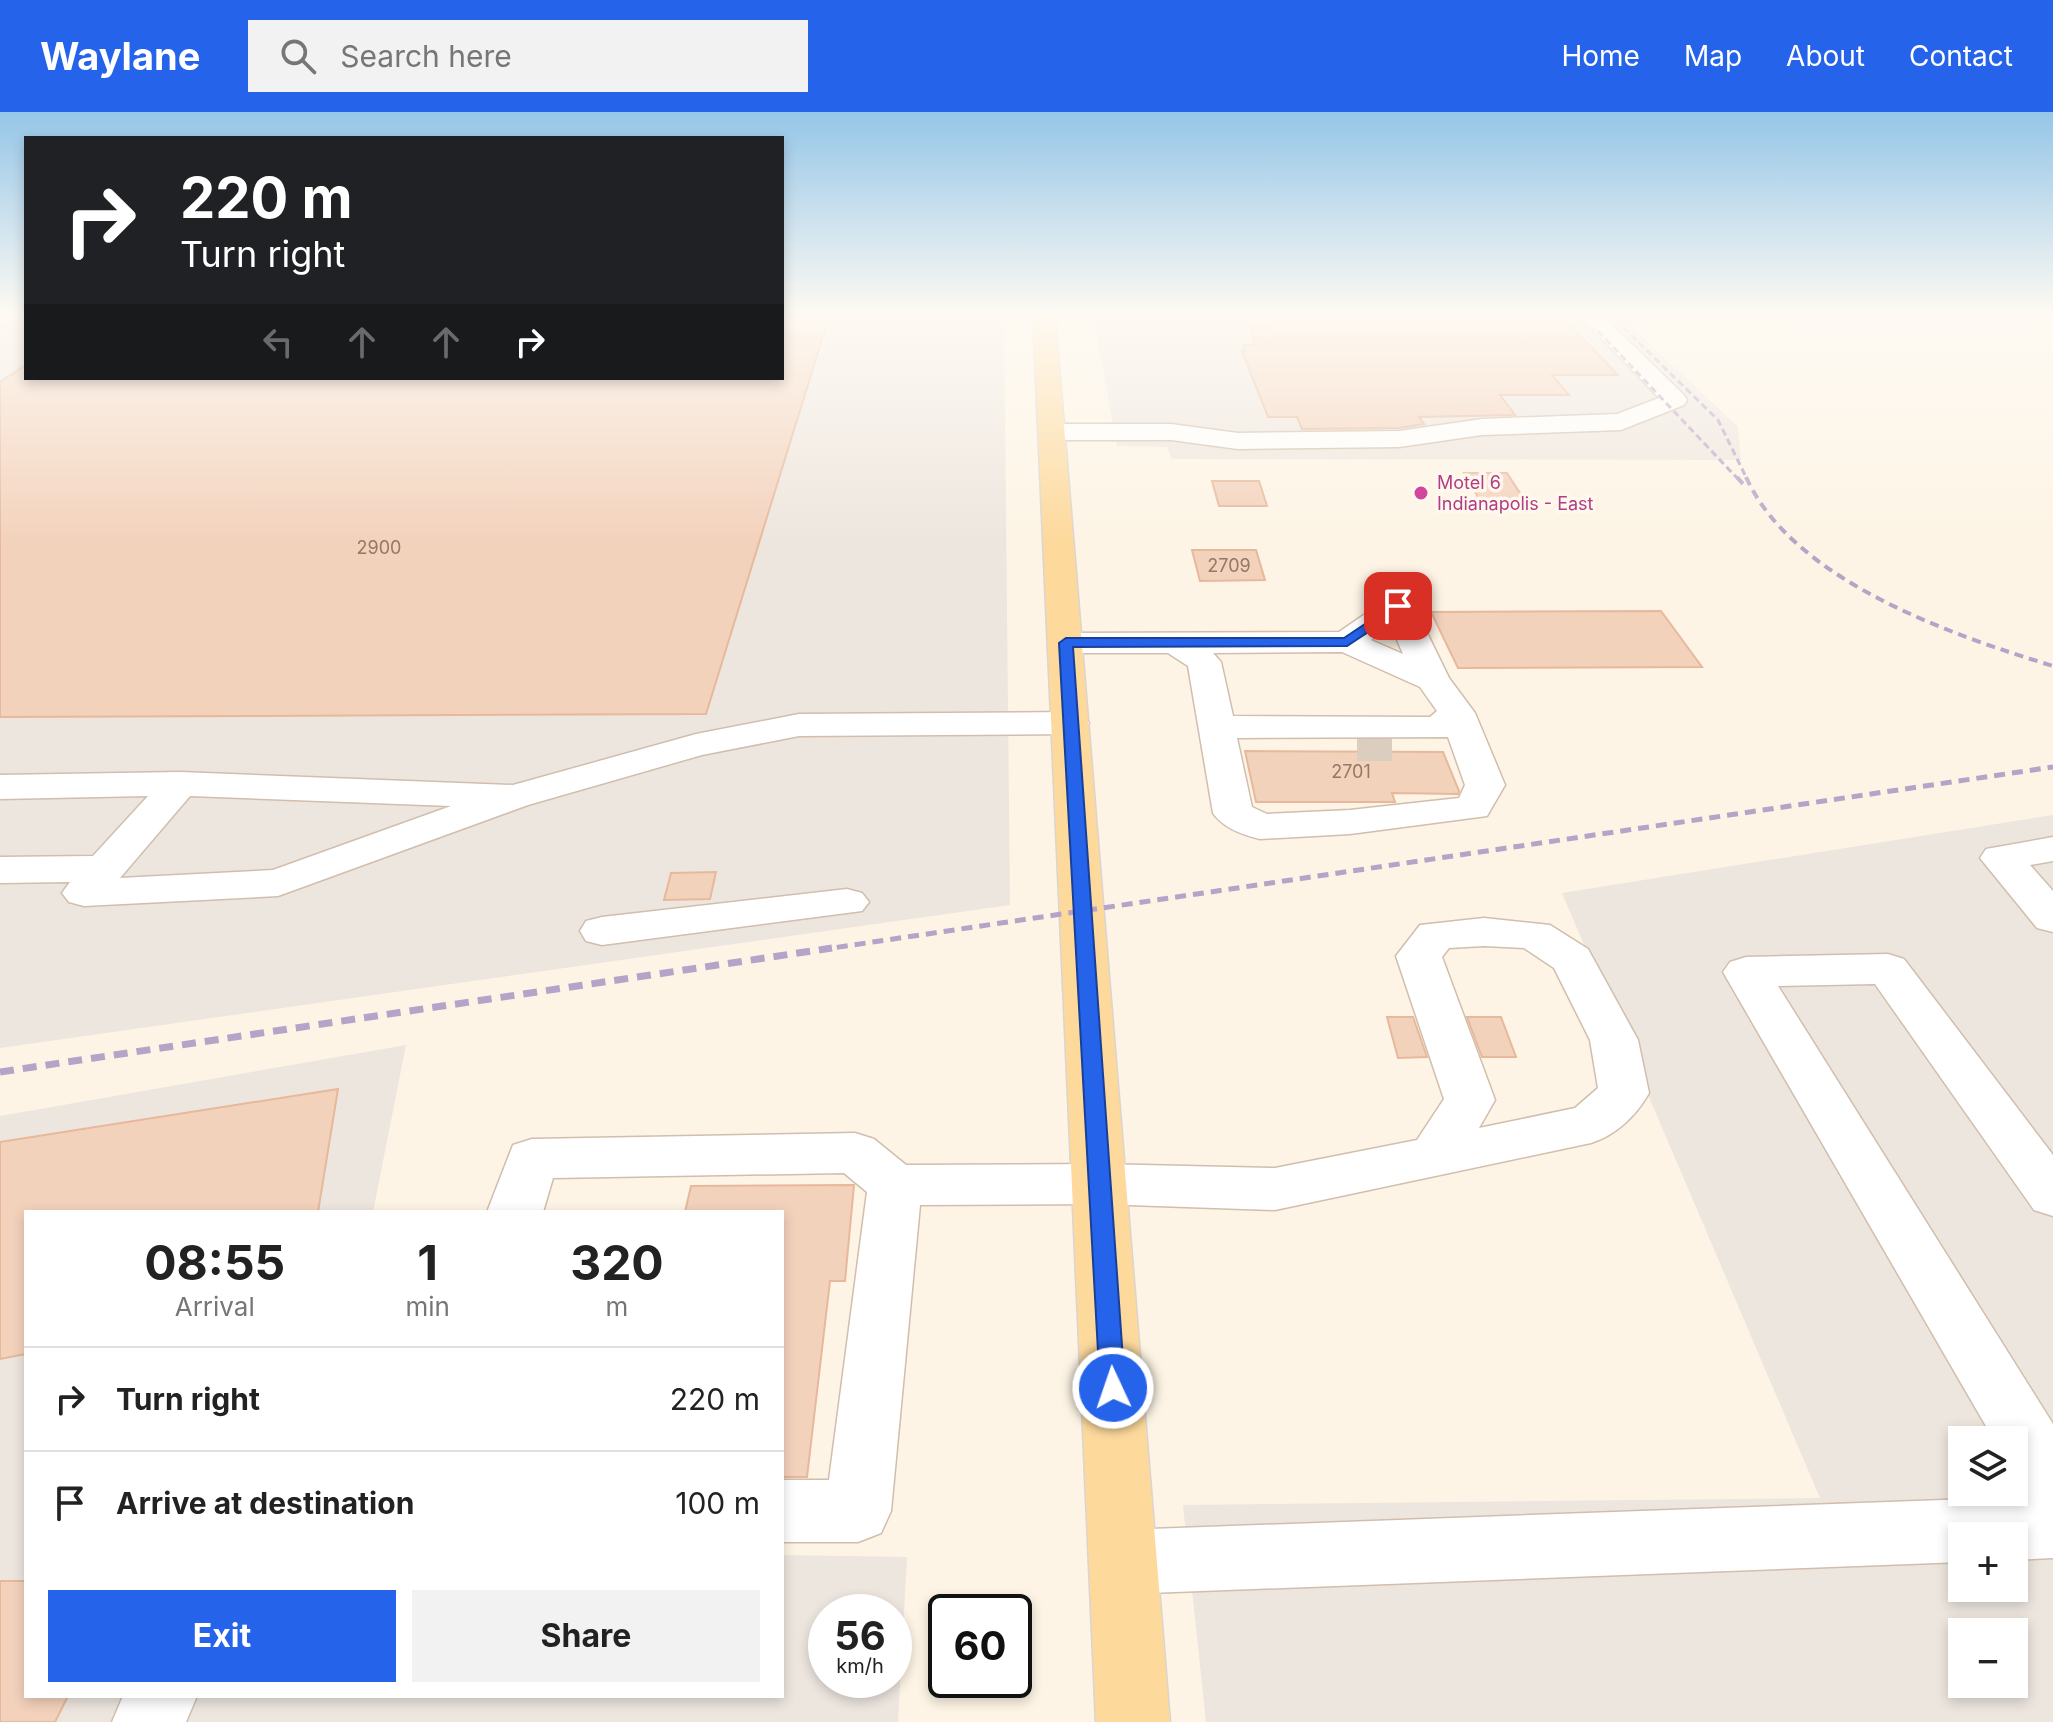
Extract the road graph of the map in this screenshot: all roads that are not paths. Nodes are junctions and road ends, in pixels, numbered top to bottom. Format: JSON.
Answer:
{"nodes":[{"id":1,"x":1049,"y":391,"type":"edge"},
{"id":2,"x":1666,"y":391,"type":"edge"},
{"id":3,"x":1052,"y":432,"type":"junction"},
{"id":4,"x":1175,"y":642,"type":"junction"},
{"id":5,"x":1347,"y":642,"type":"junction"},
{"id":6,"x":1066,"y":643,"type":"junction"},
{"id":7,"x":1432,"y":680,"type":"junction"},
{"id":8,"x":1448,"y":720,"type":"junction"},
{"id":9,"x":1071,"y":723,"type":"junction"},
{"id":10,"x":1311,"y":726,"type":"junction"},
{"id":11,"x":1217,"y":727,"type":"junction"},
{"id":12,"x":180,"y":784,"type":"junction"},
{"id":13,"x":0,"y":787,"type":"edge"},
{"id":14,"x":514,"y":797,"type":"junction"},
{"id":15,"x":2053,"y":849,"type":"edge"},
{"id":16,"x":2053,"y":856,"type":"edge"},
{"id":17,"x":2001,"y":858,"type":"junction"},
{"id":18,"x":106,"y":869,"type":"junction"},
{"id":19,"x":0,"y":870,"type":"edge"},
{"id":20,"x":847,"y":902,"type":"dead end"},
{"id":21,"x":2053,"y":918,"type":"edge"},
{"id":22,"x":602,"y":931,"type":"dead end"},
{"id":23,"x":1433,"y":1158,"type":"junction"},
{"id":24,"x":1100,"y":1184,"type":"junction"},
{"id":25,"x":895,"y":1185,"type":"junction"},
{"id":26,"x":2053,"y":1195,"type":"edge"},
{"id":27,"x":516,"y":1210,"type":"edge"},
{"id":28,"x":2053,"y":1482,"type":"edge"},
{"id":29,"x":784,"y":1511,"type":"edge"},
{"id":30,"x":2053,"y":1527,"type":"edge"},
{"id":31,"x":1123,"y":1562,"type":"junction"},
{"id":32,"x":159,"y":1698,"type":"edge"},
{"id":33,"x":149,"y":1722,"type":"edge"},
{"id":34,"x":1133,"y":1722,"type":"edge"}],
"edges":[{"from":1,"to":3,"type":"main road"},
{"from":2,"to":3,"type":"lane"},
{"from":3,"to":6,"type":"main road"},
{"from":4,"to":5,"type":"lane"},
{"from":4,"to":6,"type":"lane"},
{"from":4,"to":11,"type":"lane"},
{"from":5,"to":7,"type":"lane"},
{"from":5,"to":7,"type":"lane"},
{"from":6,"to":9,"type":"main road"},
{"from":7,"to":8,"type":"lane"},
{"from":8,"to":10,"type":"lane"},
{"from":8,"to":10,"type":"lane"},
{"from":8,"to":11,"type":"lane"},
{"from":9,"to":14,"type":"lane"},
{"from":9,"to":24,"type":"main road"},
{"from":10,"to":11,"type":"lane"},
{"from":12,"to":13,"type":"lane"},
{"from":12,"to":14,"type":"lane"},
{"from":12,"to":18,"type":"lane"},
{"from":14,"to":18,"type":"lane"},
{"from":15,"to":17,"type":"lane"},
{"from":16,"to":17,"type":"lane"},
{"from":17,"to":21,"type":"lane"},
{"from":18,"to":19,"type":"lane"},
{"from":20,"to":22,"type":"lane"},
{"from":23,"to":23,"type":"lane"},
{"from":23,"to":24,"type":"lane"},
{"from":24,"to":25,"type":"lane"},
{"from":24,"to":31,"type":"main road"},
{"from":25,"to":27,"type":"lane"},
{"from":25,"to":29,"type":"lane"},
{"from":26,"to":28,"type":"lane"},
{"from":30,"to":31,"type":"lane"},
{"from":31,"to":34,"type":"main road"},
{"from":32,"to":33,"type":"lane"}]}
